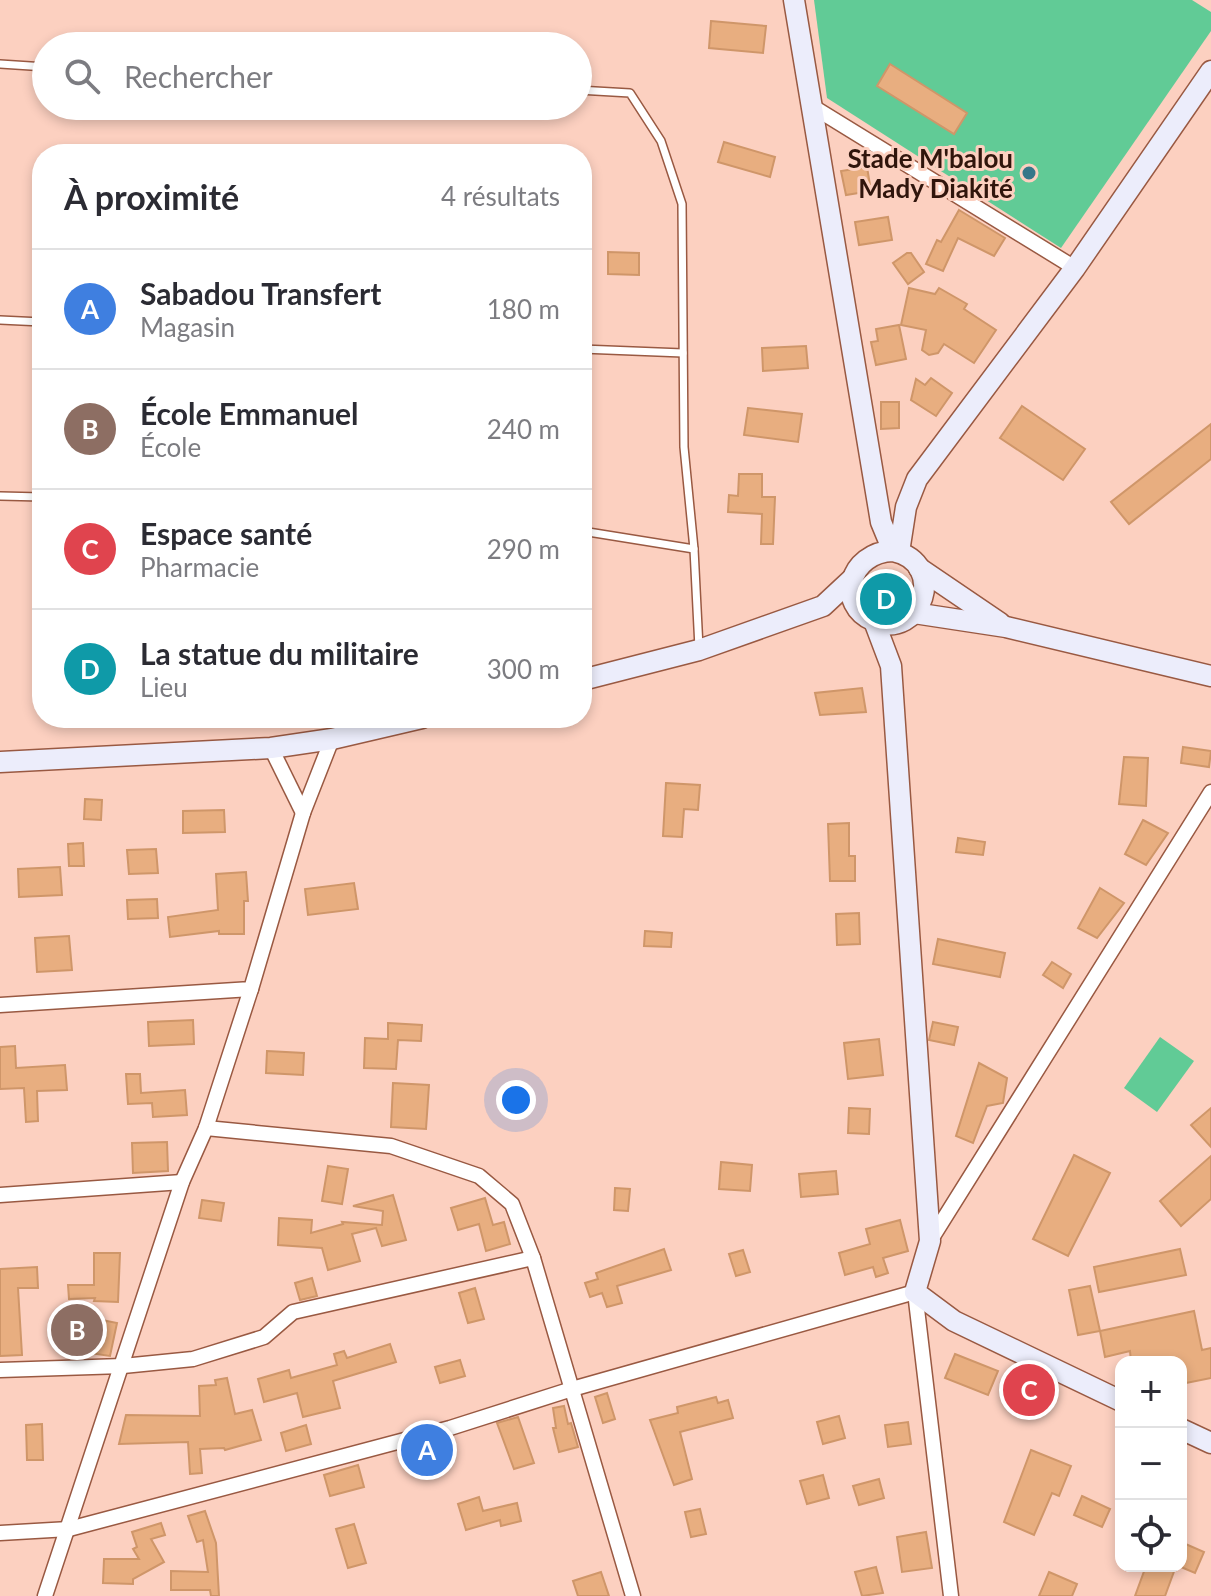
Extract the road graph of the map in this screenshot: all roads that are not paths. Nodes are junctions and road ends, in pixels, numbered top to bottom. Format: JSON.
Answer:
{"nodes":[{"id":1,"x":794,"y":0,"type":"edge"},
{"id":2,"x":0,"y":64,"type":"edge"},
{"id":3,"x":32,"y":66,"type":"edge"},
{"id":4,"x":1211,"y":71,"type":"edge"},
{"id":5,"x":592,"y":91,"type":"edge"},
{"id":6,"x":810,"y":105,"type":"junction"},
{"id":7,"x":1075,"y":268,"type":"junction"},
{"id":8,"x":0,"y":320,"type":"edge"},
{"id":9,"x":32,"y":322,"type":"edge"},
{"id":10,"x":592,"y":349,"type":"edge"},
{"id":11,"x":683,"y":353,"type":"junction"},
{"id":12,"x":872,"y":475,"type":"junction"},
{"id":13,"x":911,"y":491,"type":"junction"},
{"id":14,"x":0,"y":496,"type":"edge"},
{"id":15,"x":32,"y":497,"type":"edge"},
{"id":16,"x":881,"y":522,"type":"junction"},
{"id":17,"x":592,"y":533,"type":"edge"},
{"id":18,"x":694,"y":549,"type":"junction"},
{"id":19,"x":896,"y":552,"type":"junction"},
{"id":20,"x":870,"y":555,"type":"junction"},
{"id":21,"x":919,"y":568,"type":"junction"},
{"id":22,"x":852,"y":579,"type":"junction"},
{"id":23,"x":823,"y":606,"type":"junction"},
{"id":24,"x":868,"y":617,"type":"junction"},
{"id":25,"x":908,"y":617,"type":"junction"},
{"id":26,"x":1006,"y":627,"type":"junction"},
{"id":27,"x":699,"y":650,"type":"junction"},
{"id":28,"x":891,"y":666,"type":"junction"},
{"id":29,"x":1211,"y":676,"type":"edge"},
{"id":30,"x":592,"y":677,"type":"edge"},
{"id":31,"x":379,"y":728,"type":"edge"},
{"id":32,"x":332,"y":739,"type":"junction"},
{"id":33,"x":271,"y":748,"type":"junction"},
{"id":34,"x":0,"y":762,"type":"edge"},
{"id":35,"x":1211,"y":792,"type":"edge"},
{"id":36,"x":303,"y":813,"type":"junction"},
{"id":37,"x":251,"y":989,"type":"junction"},
{"id":38,"x":0,"y":1005,"type":"edge"},
{"id":39,"x":206,"y":1128,"type":"junction"},
{"id":40,"x":182,"y":1182,"type":"junction"},
{"id":41,"x":0,"y":1195,"type":"edge"},
{"id":42,"x":930,"y":1241,"type":"junction"},
{"id":43,"x":533,"y":1258,"type":"junction"},
{"id":44,"x":915,"y":1292,"type":"junction"},
{"id":45,"x":123,"y":1366,"type":"junction"},
{"id":46,"x":0,"y":1370,"type":"edge"},
{"id":47,"x":572,"y":1389,"type":"junction"},
{"id":48,"x":1115,"y":1398,"type":"edge"},
{"id":49,"x":1187,"y":1432,"type":"edge"},
{"id":50,"x":1211,"y":1443,"type":"edge"},
{"id":51,"x":69,"y":1529,"type":"junction"},
{"id":52,"x":0,"y":1533,"type":"edge"},
{"id":53,"x":45,"y":1596,"type":"edge"},
{"id":54,"x":633,"y":1596,"type":"edge"},
{"id":55,"x":951,"y":1596,"type":"edge"}],
"edges":[{"from":1,"to":6,"type":"street"},
{"from":2,"to":3,"type":"lane"},
{"from":4,"to":7,"type":"street"},
{"from":5,"to":11,"type":"lane"},
{"from":6,"to":7,"type":"street"},
{"from":6,"to":12,"type":"street"},
{"from":7,"to":13,"type":"street"},
{"from":8,"to":9,"type":"lane"},
{"from":10,"to":11,"type":"lane"},
{"from":11,"to":18,"type":"lane"},
{"from":12,"to":13,"type":"street"},
{"from":12,"to":16,"type":"street"},
{"from":13,"to":19,"type":"street"},
{"from":14,"to":15,"type":"lane"},
{"from":16,"to":19,"type":"street"},
{"from":16,"to":20,"type":"street"},
{"from":17,"to":18,"type":"lane"},
{"from":18,"to":27,"type":"lane"},
{"from":19,"to":20,"type":"street"},
{"from":19,"to":21,"type":"street"},
{"from":20,"to":22,"type":"street"},
{"from":21,"to":25,"type":"street"},
{"from":21,"to":26,"type":"street"},
{"from":22,"to":23,"type":"street"},
{"from":22,"to":24,"type":"street"},
{"from":23,"to":24,"type":"street"},
{"from":23,"to":27,"type":"street"},
{"from":24,"to":25,"type":"street"},
{"from":24,"to":28,"type":"street"},
{"from":25,"to":26,"type":"street"},
{"from":25,"to":28,"type":"street"},
{"from":26,"to":29,"type":"street"},
{"from":27,"to":30,"type":"street"},
{"from":28,"to":42,"type":"street"},
{"from":31,"to":32,"type":"street"},
{"from":32,"to":33,"type":"street"},
{"from":32,"to":36,"type":"street"},
{"from":33,"to":34,"type":"street"},
{"from":33,"to":36,"type":"street"},
{"from":35,"to":42,"type":"street"},
{"from":36,"to":37,"type":"street"},
{"from":37,"to":38,"type":"street"},
{"from":37,"to":39,"type":"street"},
{"from":39,"to":40,"type":"street"},
{"from":39,"to":43,"type":"street"},
{"from":40,"to":41,"type":"street"},
{"from":40,"to":45,"type":"street"},
{"from":42,"to":44,"type":"street"},
{"from":43,"to":45,"type":"street"},
{"from":43,"to":47,"type":"street"},
{"from":44,"to":47,"type":"street"},
{"from":44,"to":48,"type":"street"},
{"from":44,"to":55,"type":"street"},
{"from":45,"to":46,"type":"street"},
{"from":45,"to":51,"type":"street"},
{"from":47,"to":51,"type":"street"},
{"from":47,"to":54,"type":"street"},
{"from":49,"to":50,"type":"street"},
{"from":51,"to":52,"type":"street"},
{"from":51,"to":53,"type":"street"}]}
